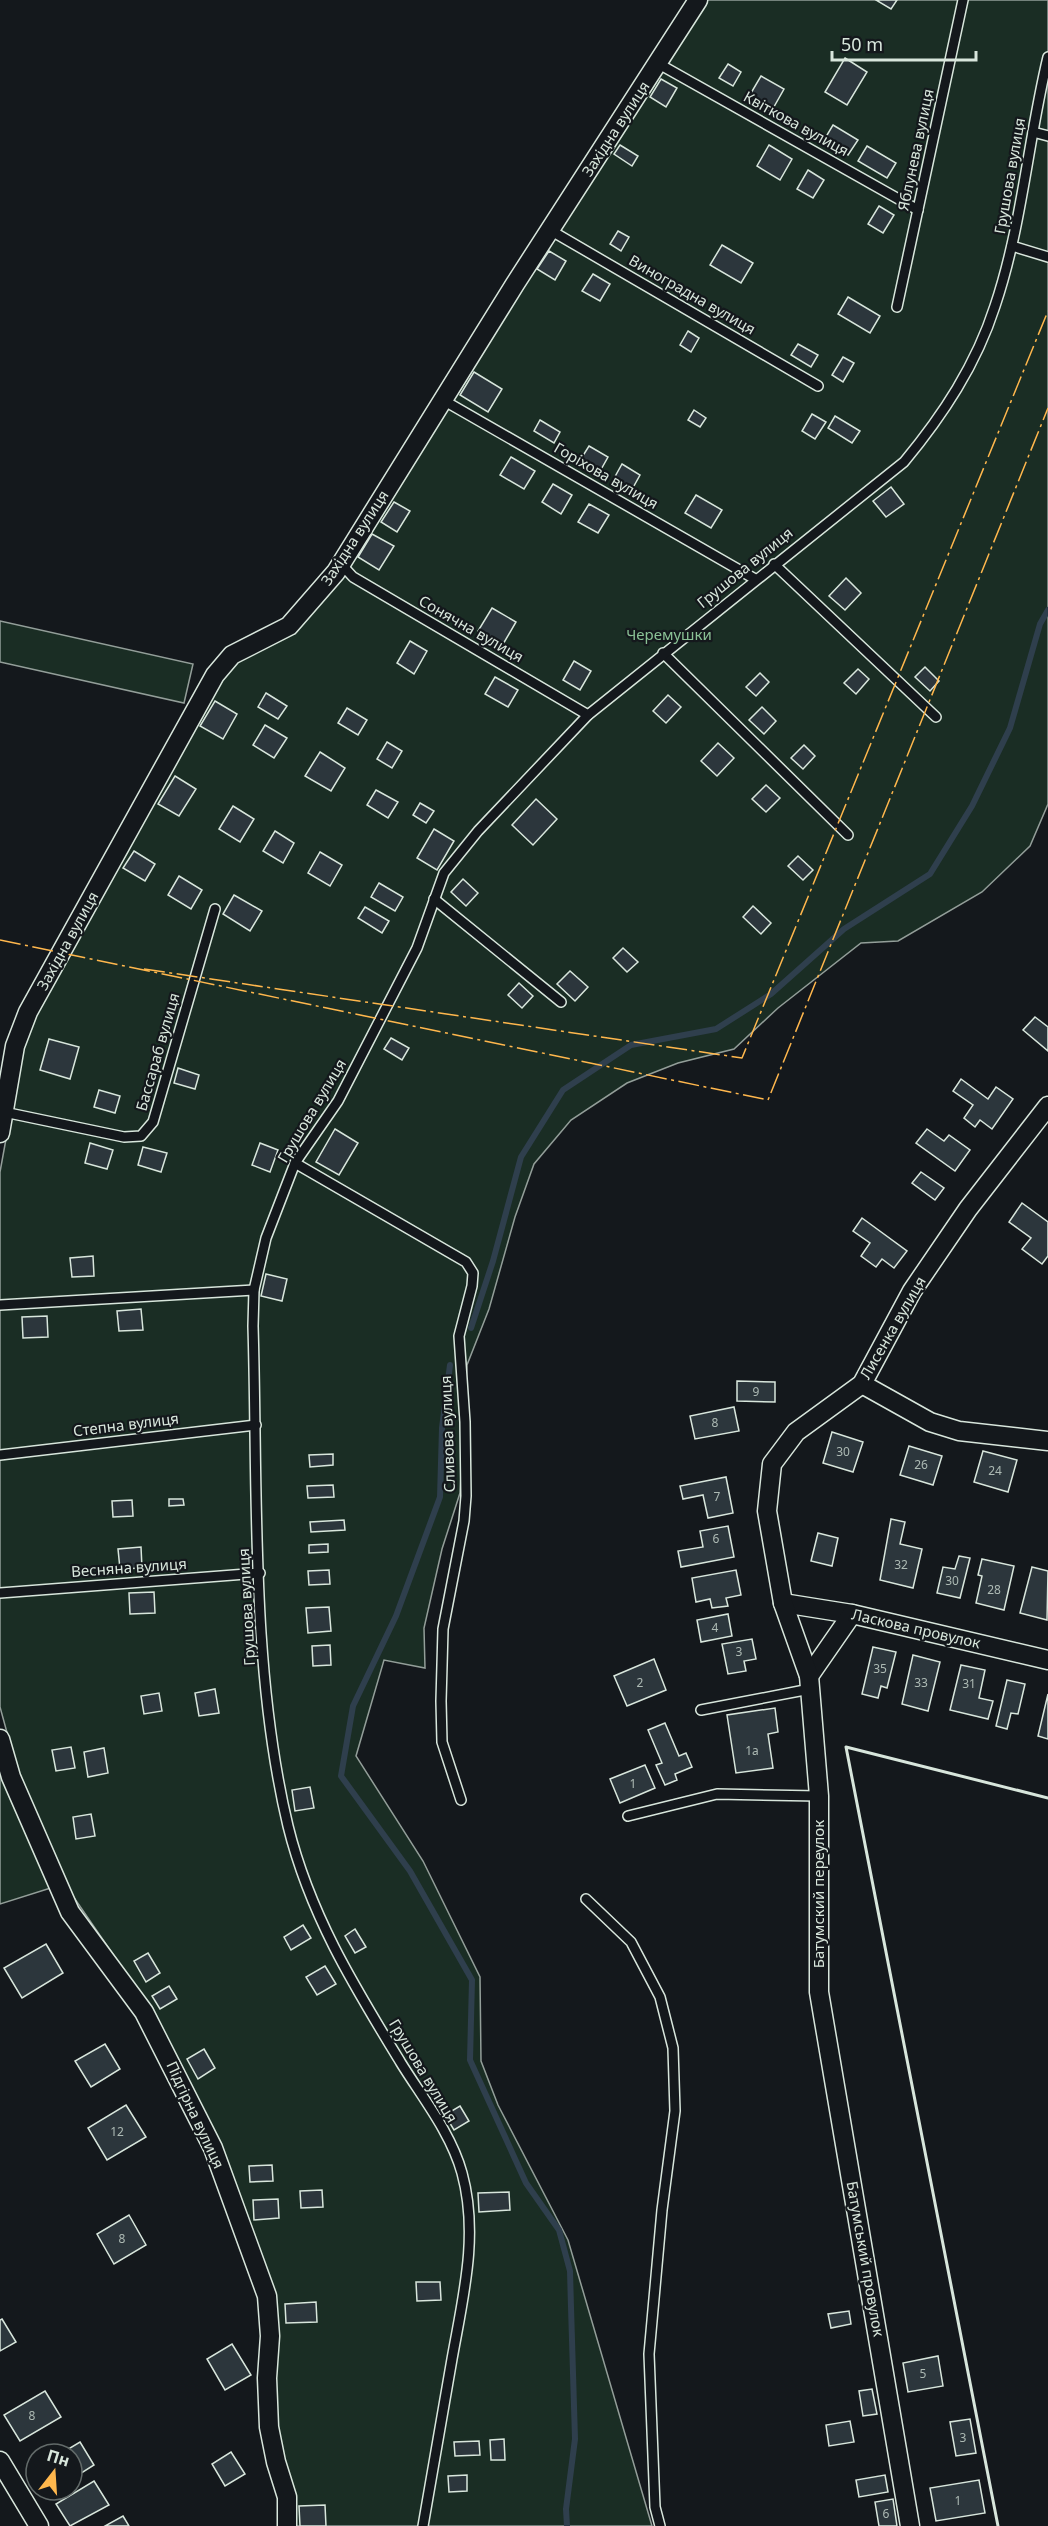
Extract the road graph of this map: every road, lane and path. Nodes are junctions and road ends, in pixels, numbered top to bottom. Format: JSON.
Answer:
{"nodes":[{"id":1,"x":698,"y":0,"type":"edge"},
{"id":2,"x":960,"y":2,"type":"edge"},
{"id":3,"x":1048,"y":57,"type":"edge"},
{"id":4,"x":659,"y":64,"type":"junction"},
{"id":5,"x":1033,"y":132,"type":"junction"},
{"id":6,"x":1048,"y":136,"type":"edge"},
{"id":7,"x":918,"y":210,"type":"junction"},
{"id":8,"x":550,"y":230,"type":"junction"},
{"id":9,"x":1012,"y":246,"type":"junction"},
{"id":10,"x":1048,"y":257,"type":"edge"},
{"id":11,"x":897,"y":307,"type":"dead end"},
{"id":12,"x":818,"y":386,"type":"dead end"},
{"id":13,"x":443,"y":400,"type":"junction"},
{"id":14,"x":341,"y":564,"type":"junction"},
{"id":15,"x":774,"y":564,"type":"junction"},
{"id":16,"x":755,"y":579,"type":"junction"},
{"id":17,"x":663,"y":654,"type":"junction"},
{"id":18,"x":588,"y":715,"type":"junction"},
{"id":19,"x":936,"y":717,"type":"dead end"},
{"id":20,"x":848,"y":835,"type":"dead end"},
{"id":21,"x":434,"y":899,"type":"junction"},
{"id":22,"x":215,"y":909,"type":"dead end"},
{"id":23,"x":561,"y":1002,"type":"dead end"},
{"id":24,"x":1048,"y":1106,"type":"edge"},
{"id":25,"x":4,"y":1112,"type":"junction"},
{"id":26,"x":0,"y":1133,"type":"edge"},
{"id":27,"x":295,"y":1163,"type":"junction"},
{"id":28,"x":254,"y":1290,"type":"junction"},
{"id":29,"x":0,"y":1305,"type":"edge"},
{"id":30,"x":862,"y":1384,"type":"junction"},
{"id":31,"x":256,"y":1425,"type":"junction"},
{"id":32,"x":1048,"y":1441,"type":"edge"},
{"id":33,"x":0,"y":1455,"type":"edge"},
{"id":34,"x":260,"y":1573,"type":"junction"},
{"id":35,"x":0,"y":1593,"type":"edge"},
{"id":36,"x":783,"y":1603,"type":"junction"},
{"id":37,"x":852,"y":1614,"type":"junction"},
{"id":38,"x":1048,"y":1660,"type":"edge"},
{"id":39,"x":810,"y":1682,"type":"junction"},
{"id":40,"x":701,"y":1710,"type":"dead end"},
{"id":41,"x":0,"y":1739,"type":"edge"},
{"id":42,"x":819,"y":1796,"type":"junction"},
{"id":43,"x":461,"y":1800,"type":"dead end"},
{"id":44,"x":628,"y":1816,"type":"dead end"},
{"id":45,"x":586,"y":1899,"type":"dead end"},
{"id":46,"x":819,"y":1992,"type":"joint"},
{"id":47,"x":0,"y":2461,"type":"edge"},
{"id":48,"x":39,"y":2526,"type":"edge"},
{"id":49,"x":287,"y":2526,"type":"edge"},
{"id":50,"x":423,"y":2526,"type":"edge"},
{"id":51,"x":660,"y":2526,"type":"edge"},
{"id":52,"x":910,"y":2526,"type":"edge"}],
"edges":[{"from":1,"to":4,"type":"street","name":"Західна вулиця"},
{"from":2,"to":7,"type":"lane","name":"Яблунева вулиця"},
{"from":3,"to":5,"type":"lane","name":"Грушова вулиця"},
{"from":4,"to":7,"type":"lane","name":"Квіткова вулиця"},
{"from":4,"to":8,"type":"street","name":"Західна вулиця"},
{"from":5,"to":6,"type":"lane"},
{"from":5,"to":9,"type":"lane","name":"Грушова вулиця"},
{"from":7,"to":11,"type":"lane","name":"Яблунева вулиця"},
{"from":8,"to":12,"type":"lane","name":"Виноградна вулиця"},
{"from":8,"to":13,"type":"street","name":"Західна вулиця"},
{"from":9,"to":10,"type":"lane"},
{"from":9,"to":15,"type":"lane","name":"Грушова вулиця"},
{"from":13,"to":14,"type":"street","name":"Західна вулиця"},
{"from":13,"to":16,"type":"lane","name":"Горіхова вулиця"},
{"from":14,"to":18,"type":"lane","name":"Сонячна вулиця"},
{"from":14,"to":25,"type":"street","name":"Західна вулиця"},
{"from":15,"to":16,"type":"lane","name":"Грушова вулиця"},
{"from":15,"to":19,"type":"lane"},
{"from":16,"to":17,"type":"lane","name":"Грушова вулиця"},
{"from":17,"to":18,"type":"lane","name":"Грушова вулиця"},
{"from":17,"to":20,"type":"lane"},
{"from":18,"to":21,"type":"lane","name":"Грушова вулиця"},
{"from":21,"to":23,"type":"lane"},
{"from":21,"to":27,"type":"lane","name":"Грушова вулиця"},
{"from":22,"to":25,"type":"lane","name":"Бассараб вулиця"},
{"from":24,"to":30,"type":"street","name":"Лисенка вулиця"},
{"from":25,"to":26,"type":"street","name":"Західна вулиця"},
{"from":27,"to":28,"type":"lane","name":"Грушова вулиця"},
{"from":27,"to":43,"type":"lane","name":"Сливова вулиця"},
{"from":28,"to":29,"type":"lane"},
{"from":28,"to":31,"type":"lane","name":"Грушова вулиця"},
{"from":30,"to":32,"type":"street"},
{"from":30,"to":36,"type":"street","name":"Лисенка вулиця"},
{"from":31,"to":33,"type":"lane","name":"Степна вулиця"},
{"from":31,"to":34,"type":"lane","name":"Грушова вулиця"},
{"from":34,"to":35,"type":"lane","name":"Весняна вулиця"},
{"from":34,"to":50,"type":"lane","name":"Грушова вулиця"},
{"from":36,"to":37,"type":"street","name":"Ласкова провулок"},
{"from":36,"to":39,"type":"street","name":"Лисенка вулиця"},
{"from":37,"to":38,"type":"street","name":"Ласкова провулок"},
{"from":37,"to":39,"type":"street"},
{"from":39,"to":40,"type":"lane"},
{"from":39,"to":42,"type":"street","name":"Лисенка вулиця"},
{"from":41,"to":49,"type":"street","name":"Підгірна вулиця"},
{"from":42,"to":44,"type":"lane"},
{"from":42,"to":46,"type":"street","name":"Батумский переулок"},
{"from":45,"to":51,"type":"lane"},
{"from":46,"to":52,"type":"street","name":"Батумський провулок"},
{"from":47,"to":48,"type":"street"}]}
